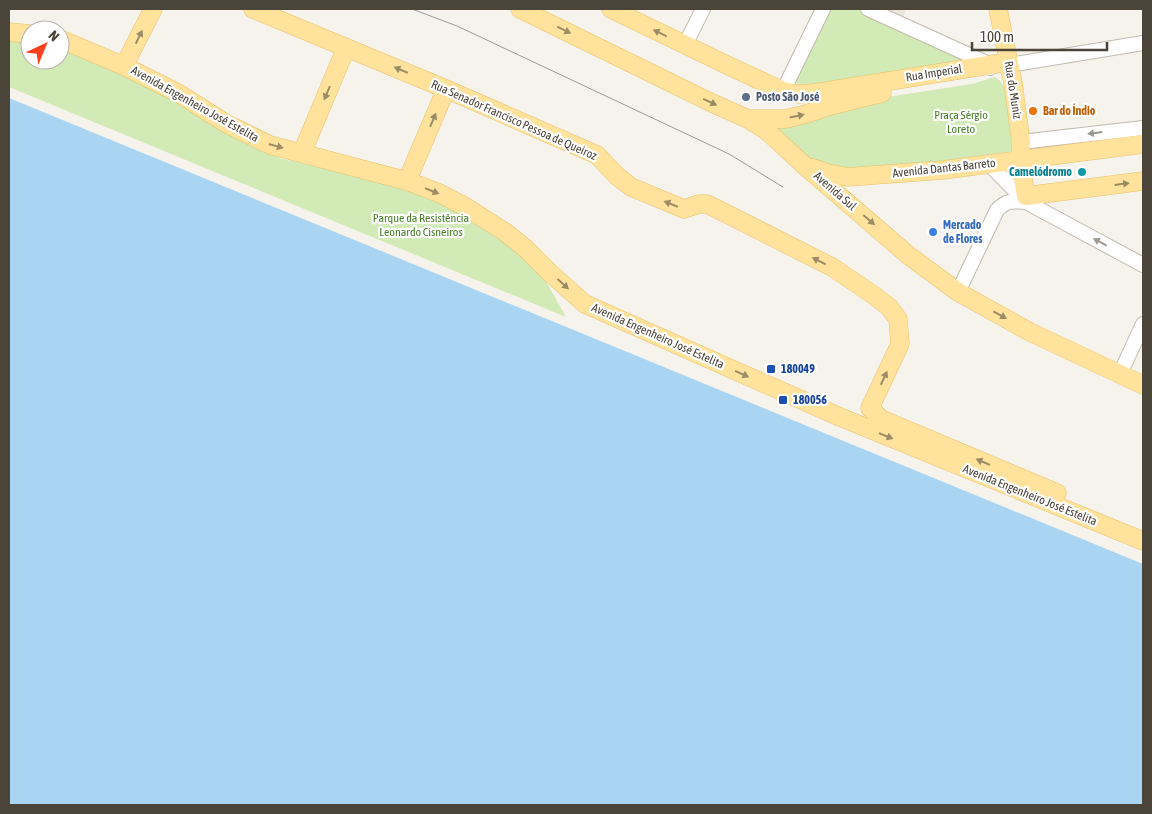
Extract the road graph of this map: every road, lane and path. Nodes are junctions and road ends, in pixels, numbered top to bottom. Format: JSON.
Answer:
{"nodes":[{"id":1,"x":152,"y":9,"type":"edge"},
{"id":2,"x":254,"y":9,"type":"edge"},
{"id":3,"x":520,"y":9,"type":"edge"},
{"id":4,"x":610,"y":9,"type":"edge"},
{"id":5,"x":703,"y":9,"type":"edge"},
{"id":6,"x":823,"y":9,"type":"edge"},
{"id":7,"x":868,"y":9,"type":"edge"},
{"id":8,"x":998,"y":9,"type":"edge"},
{"id":9,"x":70,"y":43,"type":"edge"},
{"id":10,"x":1143,"y":43,"type":"edge"},
{"id":11,"x":685,"y":45,"type":"junction"},
{"id":12,"x":346,"y":48,"type":"junction"},
{"id":13,"x":124,"y":66,"type":"junction"},
{"id":14,"x":995,"y":66,"type":"junction"},
{"id":15,"x":446,"y":89,"type":"junction"},
{"id":16,"x":784,"y":91,"type":"junction"},
{"id":17,"x":748,"y":119,"type":"junction"},
{"id":18,"x":1143,"y":128,"type":"edge"},
{"id":19,"x":1143,"y":144,"type":"edge"},
{"id":20,"x":1021,"y":151,"type":"junction"},
{"id":21,"x":302,"y":153,"type":"junction"},
{"id":22,"x":988,"y":163,"type":"junction"},
{"id":23,"x":805,"y":166,"type":"junction"},
{"id":24,"x":407,"y":181,"type":"junction"},
{"id":25,"x":1143,"y":181,"type":"edge"},
{"id":26,"x":1026,"y":199,"type":"junction"},
{"id":27,"x":1143,"y":265,"type":"edge"},
{"id":28,"x":958,"y":292,"type":"junction"},
{"id":29,"x":1143,"y":324,"type":"edge"},
{"id":30,"x":1120,"y":374,"type":"junction"},
{"id":31,"x":1143,"y":385,"type":"edge"},
{"id":32,"x":875,"y":414,"type":"junction"},
{"id":33,"x":840,"y":417,"type":"junction"},
{"id":34,"x":1117,"y":524,"type":"junction"},
{"id":35,"x":1143,"y":529,"type":"edge"},
{"id":36,"x":1143,"y":541,"type":"edge"}],
"edges":[{"from":13,"to":1,"type":"main road","one_way":true},
{"from":2,"to":12,"type":"main road","name":"Rua Senador Francisco Pessoa de Queiroz"},
{"from":3,"to":17,"type":"main road","name":"Avenida Sul","one_way":true},
{"from":11,"to":4,"type":"main road","name":"Rua Imperial","one_way":true},
{"from":5,"to":11,"type":"street"},
{"from":6,"to":16,"type":"street"},
{"from":7,"to":14,"type":"street"},
{"from":8,"to":14,"type":"main road","name":"Rua do Muniz"},
{"from":9,"to":13,"type":"main road","name":"Avenida Engenheiro José Estelita"},
{"from":10,"to":14,"type":"street"},
{"from":11,"to":16,"type":"main road","name":"Rua Imperial"},
{"from":15,"to":12,"type":"main road","name":"Rua Senador Francisco Pessoa de Queiroz","one_way":true},
{"from":12,"to":21,"type":"main road","one_way":true},
{"from":13,"to":21,"type":"main road","name":"Avenida Engenheiro José Estelita","one_way":true},
{"from":14,"to":16,"type":"main road","name":"Rua Imperial"},
{"from":17,"to":14,"type":"main road","name":"Rua Imperial","one_way":true},
{"from":14,"to":20,"type":"main road","name":"Rua do Muniz"},
{"from":24,"to":15,"type":"main road","one_way":true},
{"from":32,"to":15,"type":"main road","name":"Rua Senador Francisco Pessoa de Queiroz","one_way":true},
{"from":17,"to":23,"type":"main road","name":"Avenida Sul"},
{"from":18,"to":20,"type":"street","name":"Avenida Dantas Barreto","one_way":true},
{"from":19,"to":20,"type":"main road","name":"Avenida Dantas Barreto"},
{"from":20,"to":22,"type":"main road","name":"Avenida Dantas Barreto"},
{"from":20,"to":26,"type":"main road"},
{"from":21,"to":24,"type":"main road","name":"Avenida Engenheiro José Estelita"},
{"from":22,"to":23,"type":"main road","name":"Avenida Dantas Barreto"},
{"from":22,"to":26,"type":"street"},
{"from":23,"to":28,"type":"main road","name":"Avenida Sul","one_way":true},
{"from":24,"to":33,"type":"main road","name":"Avenida Engenheiro José Estelita","one_way":true},
{"from":26,"to":25,"type":"main road","one_way":true},
{"from":27,"to":26,"type":"street","one_way":true},
{"from":26,"to":28,"type":"street"},
{"from":28,"to":30,"type":"main road","name":"Avenida Sul","one_way":true},
{"from":29,"to":30,"type":"street"},
{"from":30,"to":31,"type":"main road","name":"Avenida Sul"},
{"from":32,"to":33,"type":"main road"},
{"from":34,"to":32,"type":"main road","name":"Avenida Engenheiro José Estelita","one_way":true},
{"from":33,"to":34,"type":"main road","name":"Avenida Engenheiro José Estelita","one_way":true},
{"from":34,"to":35,"type":"main road"},
{"from":34,"to":36,"type":"main road"}]}
